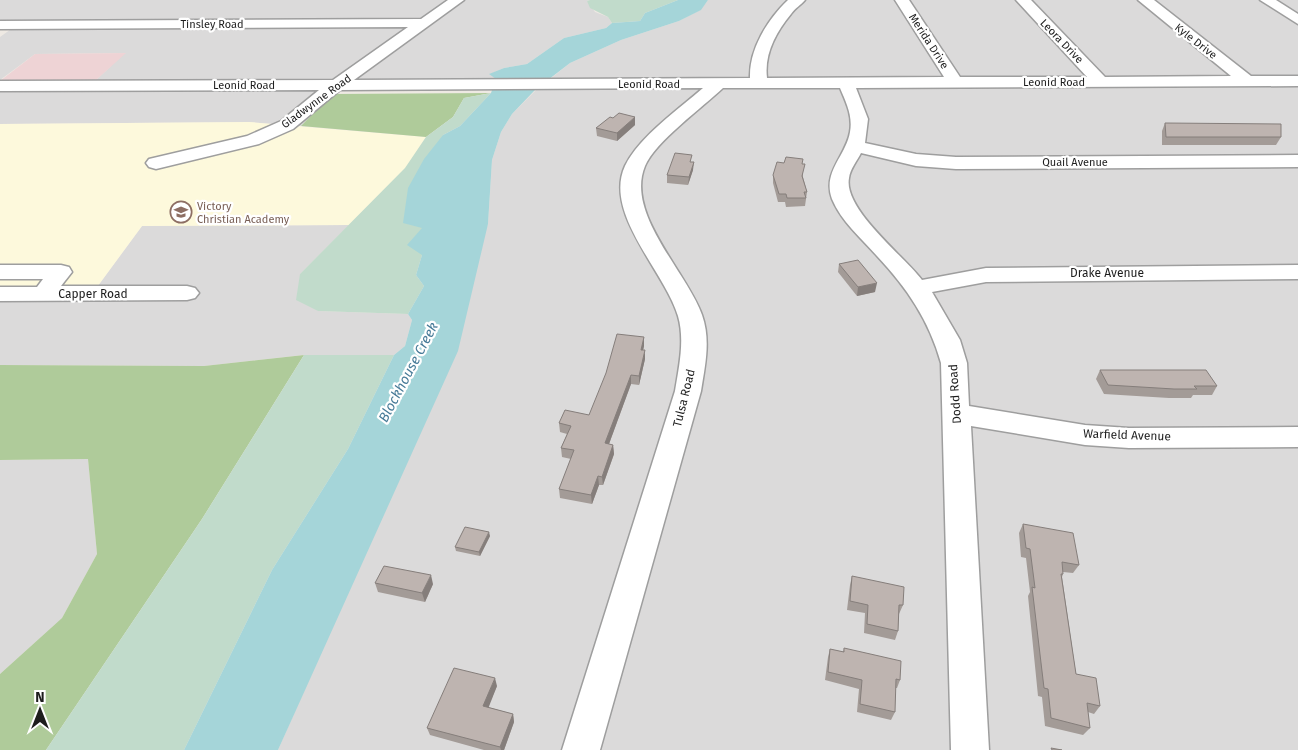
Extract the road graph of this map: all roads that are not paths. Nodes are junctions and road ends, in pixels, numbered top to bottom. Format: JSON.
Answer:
{"nodes":[{"id":1,"x":457,"y":0,"type":"edge"},
{"id":2,"x":798,"y":0,"type":"edge"},
{"id":3,"x":902,"y":0,"type":"edge"},
{"id":4,"x":1024,"y":0,"type":"edge"},
{"id":5,"x":1145,"y":0,"type":"edge"},
{"id":6,"x":1267,"y":0,"type":"edge"},
{"id":7,"x":1298,"y":20,"type":"edge"},
{"id":8,"x":423,"y":23,"type":"junction"},
{"id":9,"x":0,"y":25,"type":"edge"},
{"id":10,"x":1247,"y":81,"type":"junction"},
{"id":11,"x":1298,"y":81,"type":"edge"},
{"id":12,"x":955,"y":82,"type":"junction"},
{"id":13,"x":1101,"y":82,"type":"junction"},
{"id":14,"x":719,"y":83,"type":"junction"},
{"id":15,"x":760,"y":83,"type":"junction"},
{"id":16,"x":846,"y":83,"type":"junction"},
{"id":17,"x":337,"y":85,"type":"junction"},
{"id":18,"x":0,"y":86,"type":"edge"},
{"id":19,"x":854,"y":146,"type":"junction"},
{"id":20,"x":1298,"y":161,"type":"edge"},
{"id":21,"x":156,"y":163,"type":"dead end"},
{"id":22,"x":0,"y":272,"type":"edge"},
{"id":23,"x":1298,"y":272,"type":"edge"},
{"id":24,"x":917,"y":288,"type":"junction"},
{"id":25,"x":187,"y":293,"type":"dead end"},
{"id":26,"x":0,"y":294,"type":"edge"},
{"id":27,"x":43,"y":294,"type":"junction"},
{"id":28,"x":957,"y":414,"type":"junction"},
{"id":29,"x":1298,"y":437,"type":"edge"},
{"id":30,"x":581,"y":750,"type":"edge"},
{"id":31,"x":970,"y":750,"type":"edge"}],
"edges":[{"from":1,"to":8,"type":"street","name":"Gladwynne Road"},
{"from":2,"to":15,"type":"street"},
{"from":3,"to":12,"type":"street","name":"Merida Drive"},
{"from":4,"to":13,"type":"street","name":"Leora Drive"},
{"from":5,"to":10,"type":"street","name":"Kyle Drive"},
{"from":6,"to":7,"type":"street"},
{"from":8,"to":9,"type":"street","name":"Tinsley Road"},
{"from":8,"to":17,"type":"street","name":"Gladwynne Road"},
{"from":10,"to":11,"type":"street","name":"Leonid Road"},
{"from":10,"to":13,"type":"street","name":"Leonid Road"},
{"from":12,"to":13,"type":"street","name":"Leonid Road"},
{"from":12,"to":16,"type":"street","name":"Leonid Road"},
{"from":14,"to":15,"type":"street","name":"Leonid Road"},
{"from":14,"to":17,"type":"street","name":"Leonid Road"},
{"from":14,"to":30,"type":"street","name":"Tulsa Road"},
{"from":15,"to":16,"type":"street","name":"Leonid Road"},
{"from":16,"to":19,"type":"street","name":"Dodd Road"},
{"from":17,"to":18,"type":"street","name":"Leonid Road"},
{"from":17,"to":21,"type":"street","name":"Gladwynne Road"},
{"from":19,"to":20,"type":"street","name":"Quail Avenue"},
{"from":19,"to":24,"type":"street","name":"Dodd Road"},
{"from":22,"to":27,"type":"street"},
{"from":23,"to":24,"type":"street","name":"Drake Avenue"},
{"from":24,"to":28,"type":"street","name":"Dodd Road"},
{"from":25,"to":27,"type":"street","name":"Capper Road"},
{"from":26,"to":27,"type":"street","name":"Capper Road"},
{"from":28,"to":29,"type":"street","name":"Warfield Avenue"},
{"from":28,"to":31,"type":"street","name":"Dodd Road"}]}
